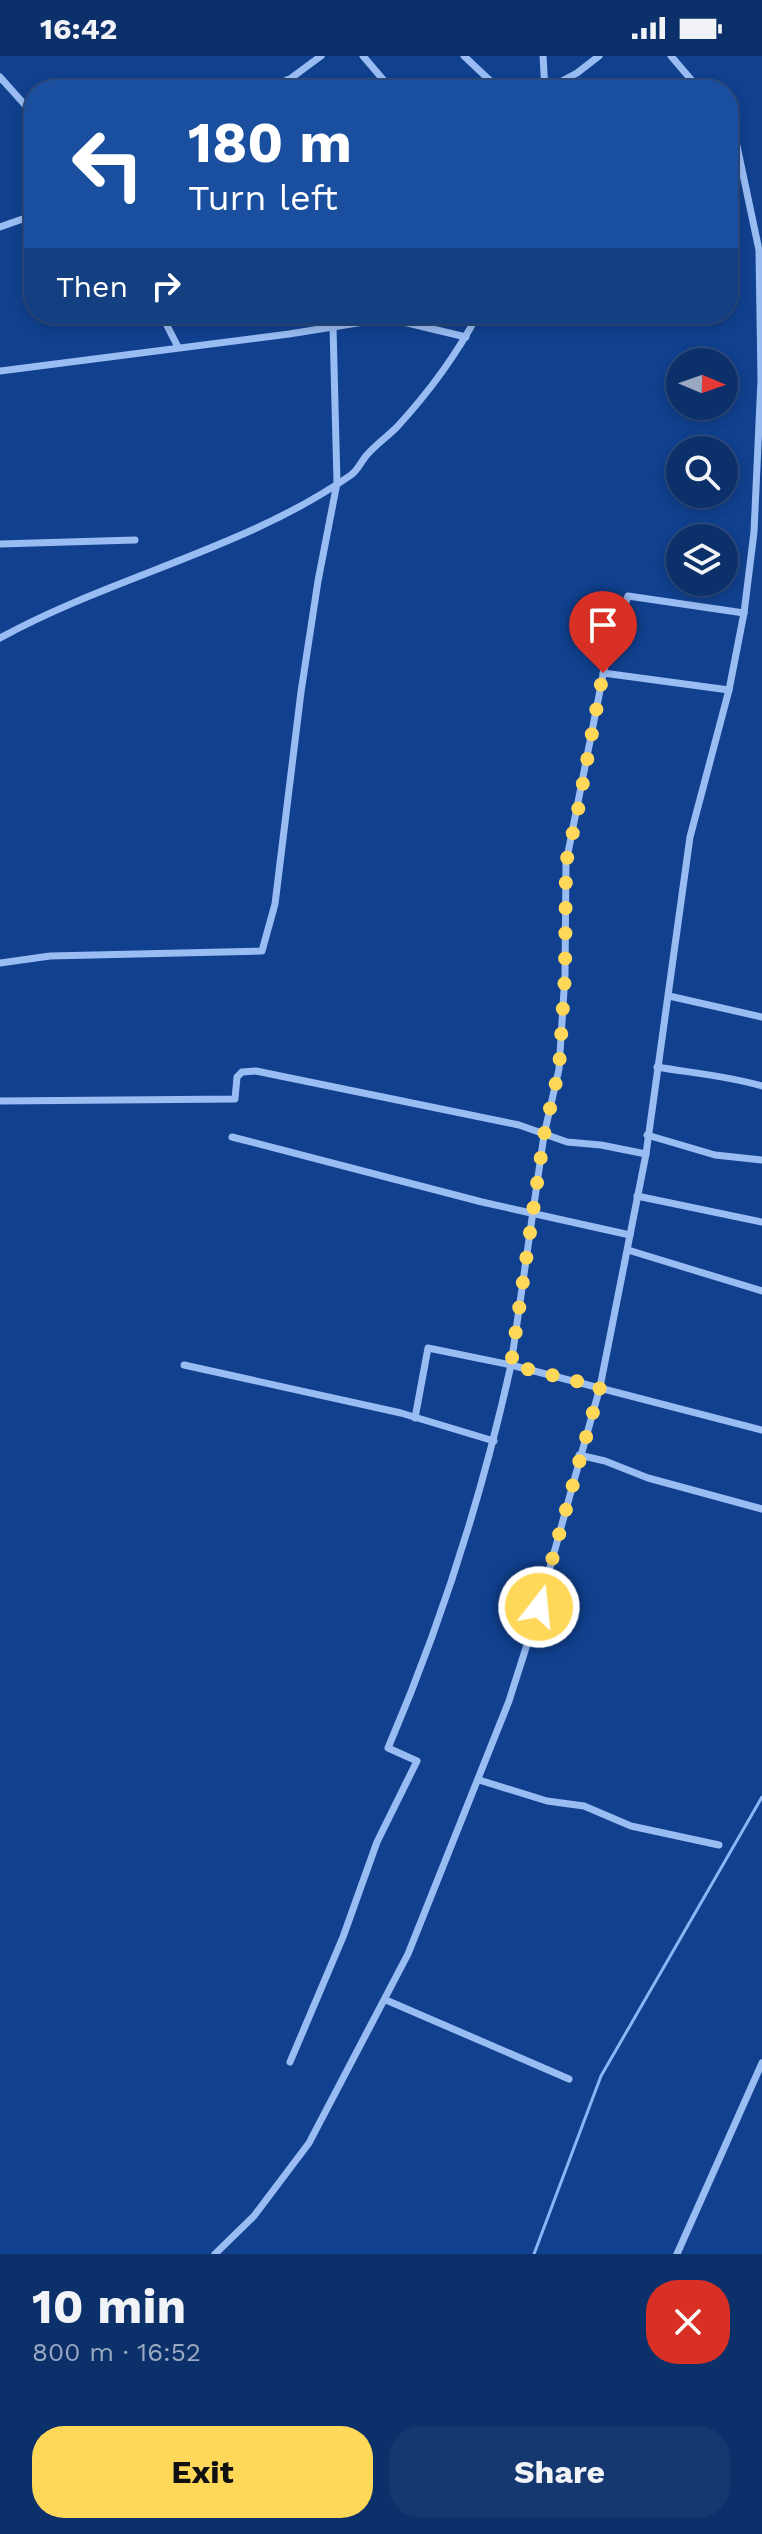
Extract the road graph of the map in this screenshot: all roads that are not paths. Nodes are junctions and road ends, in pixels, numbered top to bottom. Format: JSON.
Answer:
{"nodes":[{"id":1,"x":321,"y":56,"type":"edge"},
{"id":2,"x":363,"y":56,"type":"edge"},
{"id":3,"x":464,"y":56,"type":"edge"},
{"id":4,"x":543,"y":56,"type":"edge"},
{"id":5,"x":599,"y":56,"type":"edge"},
{"id":6,"x":671,"y":56,"type":"edge"},
{"id":7,"x":0,"y":77,"type":"edge"},
{"id":8,"x":287,"y":80,"type":"edge"},
{"id":9,"x":383,"y":80,"type":"edge"},
{"id":10,"x":489,"y":80,"type":"edge"},
{"id":11,"x":544,"y":80,"type":"edge"},
{"id":12,"x":564,"y":80,"type":"edge"},
{"id":13,"x":691,"y":80,"type":"edge"},
{"id":14,"x":24,"y":104,"type":"edge"},
{"id":15,"x":738,"y":151,"type":"edge"},
{"id":16,"x":762,"y":209,"type":"edge"},
{"id":17,"x":751,"y":211,"type":"junction"},
{"id":18,"x":24,"y":219,"type":"edge"},
{"id":19,"x":0,"y":227,"type":"edge"},
{"id":20,"x":166,"y":324,"type":"edge"},
{"id":21,"x":348,"y":324,"type":"edge"},
{"id":22,"x":415,"y":324,"type":"edge"},
{"id":23,"x":473,"y":324,"type":"edge"},
{"id":24,"x":333,"y":326,"type":"junction"},
{"id":25,"x":426,"y":326,"type":"joint"},
{"id":26,"x":466,"y":337,"type":"junction"},
{"id":27,"x":178,"y":347,"type":"junction"},
{"id":28,"x":0,"y":371,"type":"edge"},
{"id":29,"x":760,"y":407,"type":"edge"},
{"id":30,"x":337,"y":483,"type":"junction"},
{"id":31,"x":135,"y":540,"type":"dead end"},
{"id":32,"x":0,"y":544,"type":"edge"},
{"id":33,"x":744,"y":613,"type":"junction"},
{"id":34,"x":0,"y":638,"type":"edge"},
{"id":35,"x":603,"y":673,"type":"junction"},
{"id":36,"x":729,"y":690,"type":"junction"},
{"id":37,"x":0,"y":963,"type":"edge"},
{"id":38,"x":669,"y":996,"type":"junction"},
{"id":39,"x":762,"y":1017,"type":"edge"},
{"id":40,"x":657,"y":1067,"type":"junction"},
{"id":41,"x":762,"y":1086,"type":"edge"},
{"id":42,"x":0,"y":1101,"type":"edge"},
{"id":43,"x":544,"y":1135,"type":"junction"},
{"id":44,"x":647,"y":1135,"type":"junction"},
{"id":45,"x":232,"y":1137,"type":"dead end"},
{"id":46,"x":646,"y":1154,"type":"junction"},
{"id":47,"x":762,"y":1160,"type":"edge"},
{"id":48,"x":637,"y":1196,"type":"junction"},
{"id":49,"x":533,"y":1214,"type":"junction"},
{"id":50,"x":762,"y":1222,"type":"edge"},
{"id":51,"x":630,"y":1235,"type":"junction"},
{"id":52,"x":628,"y":1250,"type":"junction"},
{"id":53,"x":762,"y":1291,"type":"edge"},
{"id":54,"x":184,"y":1365,"type":"dead end"},
{"id":55,"x":511,"y":1365,"type":"junction"},
{"id":56,"x":600,"y":1387,"type":"junction"},
{"id":57,"x":415,"y":1418,"type":"junction"},
{"id":58,"x":762,"y":1430,"type":"edge"},
{"id":59,"x":494,"y":1441,"type":"junction"},
{"id":60,"x":579,"y":1455,"type":"junction"},
{"id":61,"x":762,"y":1509,"type":"edge"},
{"id":62,"x":479,"y":1780,"type":"junction"},
{"id":63,"x":719,"y":1845,"type":"dead end"},
{"id":64,"x":386,"y":2000,"type":"junction"},
{"id":65,"x":290,"y":2062,"type":"dead end"},
{"id":66,"x":762,"y":2063,"type":"edge"},
{"id":67,"x":569,"y":2079,"type":"dead end"},
{"id":68,"x":215,"y":2254,"type":"edge"},
{"id":69,"x":677,"y":2254,"type":"edge"}],
"edges":[{"from":1,"to":8,"type":"street"},
{"from":2,"to":9,"type":"street"},
{"from":3,"to":10,"type":"street"},
{"from":4,"to":11,"type":"street"},
{"from":5,"to":12,"type":"street"},
{"from":6,"to":13,"type":"street"},
{"from":7,"to":14,"type":"street"},
{"from":15,"to":17,"type":"street"},
{"from":16,"to":17,"type":"street"},
{"from":17,"to":29,"type":"street"},
{"from":18,"to":19,"type":"street"},
{"from":20,"to":27,"type":"street"},
{"from":21,"to":24,"type":"street"},
{"from":22,"to":25,"type":"street"},
{"from":23,"to":26,"type":"street"},
{"from":24,"to":27,"type":"street"},
{"from":24,"to":30,"type":"street"},
{"from":25,"to":26,"type":"street"},
{"from":26,"to":30,"type":"street"},
{"from":27,"to":28,"type":"street"},
{"from":29,"to":33,"type":"street"},
{"from":30,"to":34,"type":"street"},
{"from":30,"to":37,"type":"street"},
{"from":31,"to":32,"type":"street"},
{"from":33,"to":35,"type":"street"},
{"from":33,"to":36,"type":"street"},
{"from":35,"to":36,"type":"street"},
{"from":35,"to":43,"type":"street"},
{"from":36,"to":38,"type":"street"},
{"from":38,"to":39,"type":"street"},
{"from":38,"to":40,"type":"street"},
{"from":40,"to":41,"type":"street"},
{"from":40,"to":44,"type":"street"},
{"from":42,"to":43,"type":"street"},
{"from":43,"to":46,"type":"street"},
{"from":43,"to":49,"type":"street"},
{"from":44,"to":46,"type":"street"},
{"from":44,"to":47,"type":"street"},
{"from":45,"to":49,"type":"street"},
{"from":46,"to":48,"type":"street"},
{"from":48,"to":50,"type":"street"},
{"from":48,"to":51,"type":"street"},
{"from":49,"to":51,"type":"street"},
{"from":49,"to":55,"type":"street"},
{"from":51,"to":52,"type":"street"},
{"from":52,"to":53,"type":"street"},
{"from":52,"to":56,"type":"street"},
{"from":54,"to":57,"type":"street"},
{"from":55,"to":56,"type":"street"},
{"from":55,"to":57,"type":"street"},
{"from":55,"to":59,"type":"street"},
{"from":56,"to":58,"type":"street"},
{"from":56,"to":60,"type":"street"},
{"from":57,"to":59,"type":"street"},
{"from":59,"to":65,"type":"street"},
{"from":60,"to":61,"type":"street"},
{"from":60,"to":62,"type":"street"},
{"from":62,"to":63,"type":"street"},
{"from":62,"to":64,"type":"street"},
{"from":64,"to":67,"type":"street"},
{"from":64,"to":68,"type":"street"},
{"from":66,"to":69,"type":"street"}]}
